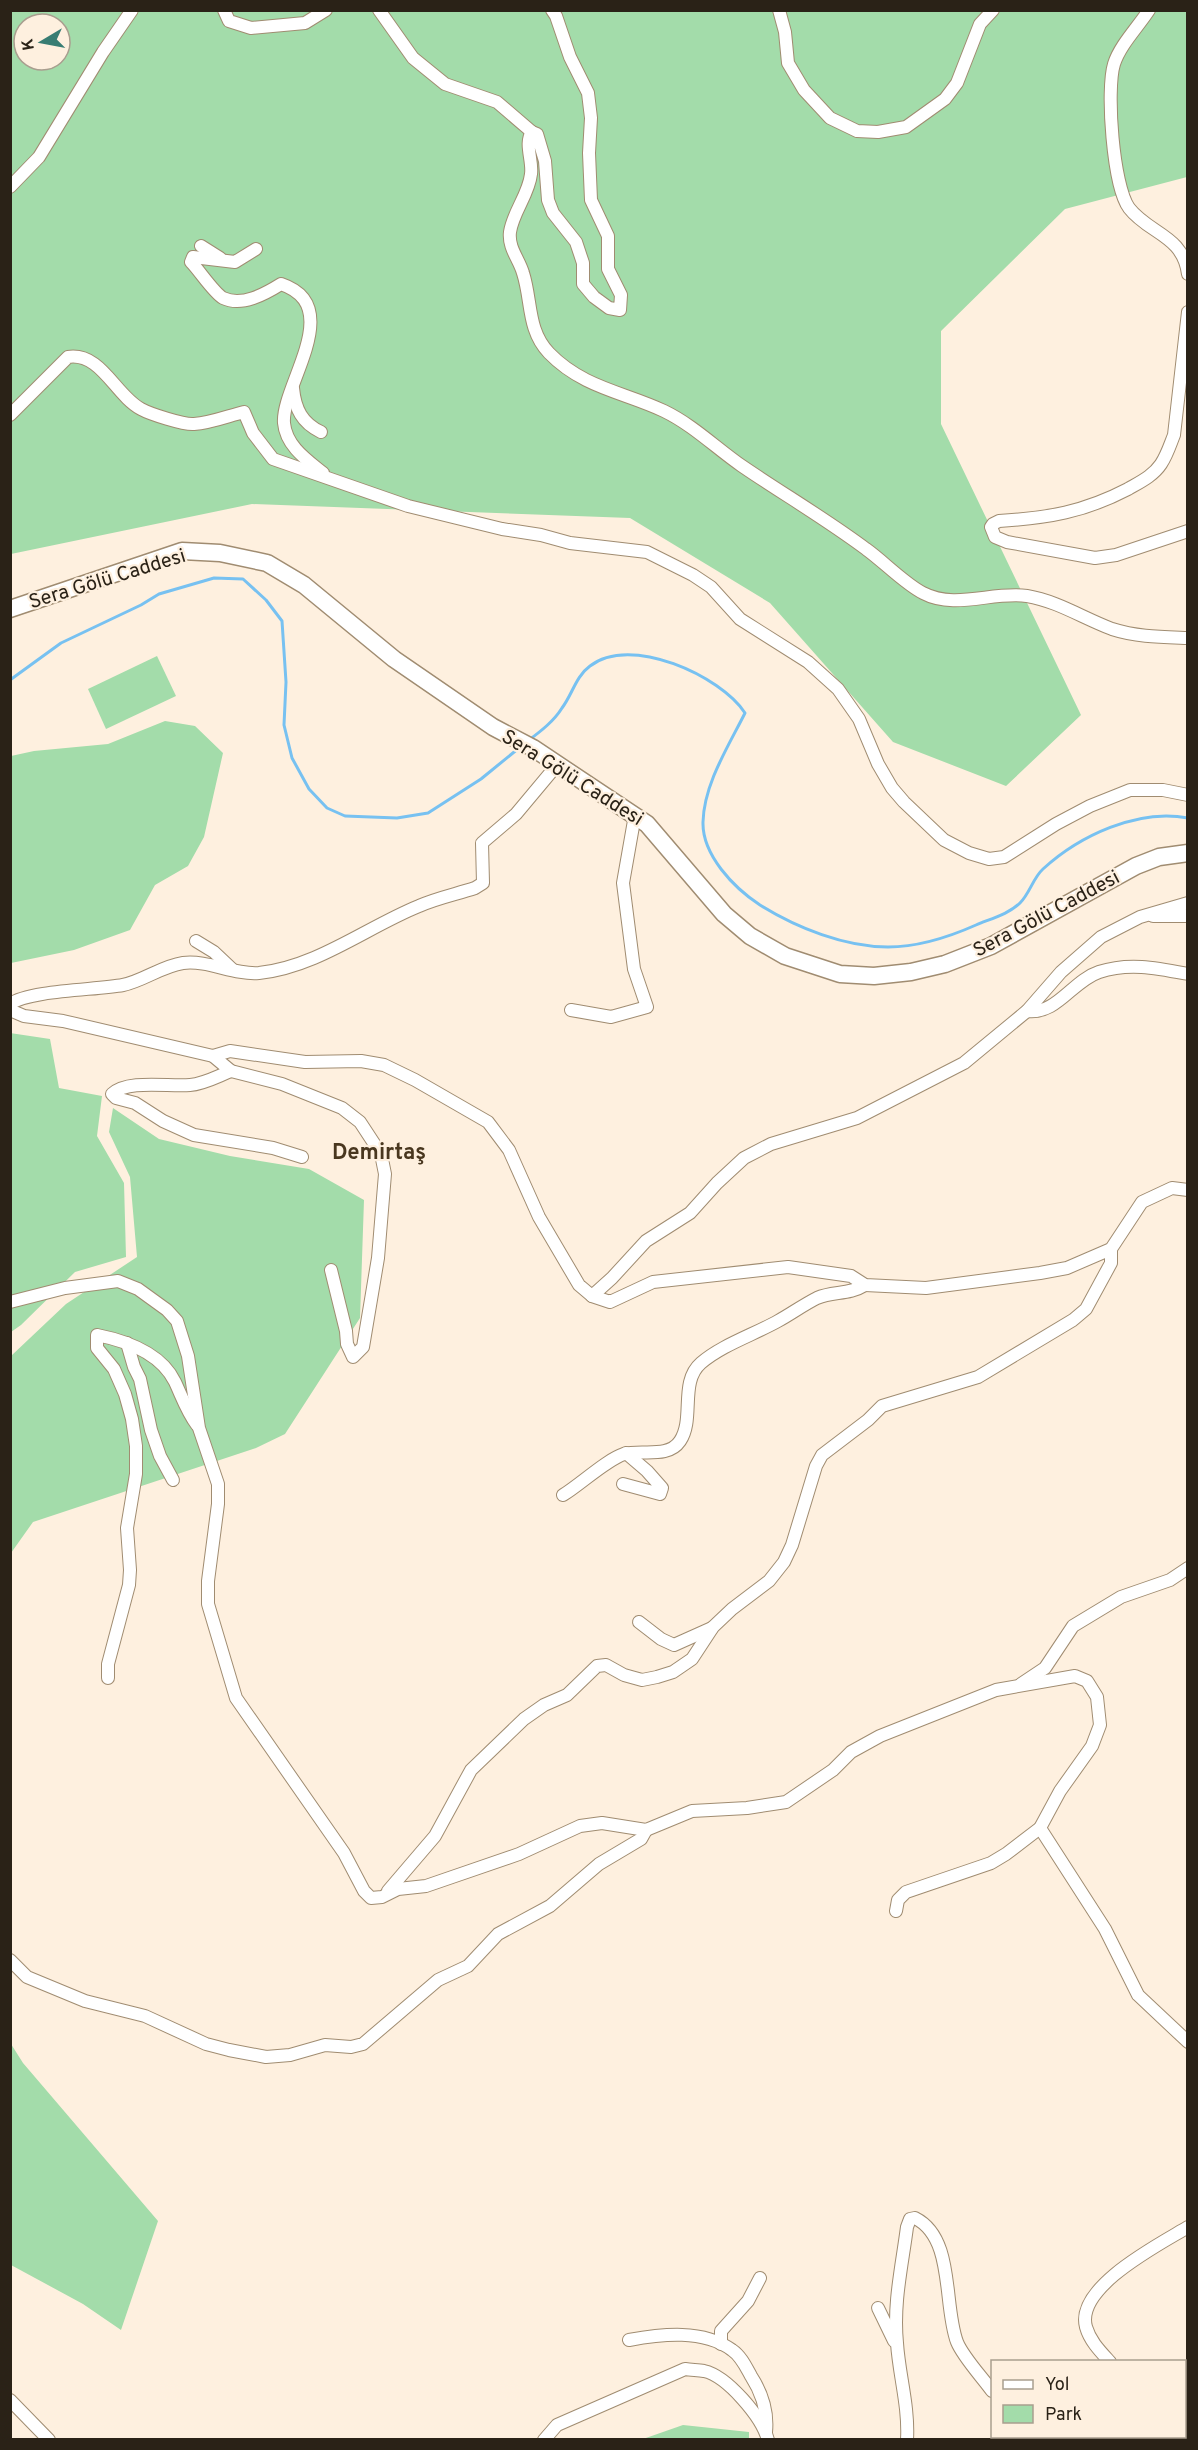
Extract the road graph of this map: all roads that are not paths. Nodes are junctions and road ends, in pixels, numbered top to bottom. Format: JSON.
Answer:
{"nodes":[{"id":1,"x":132,"y":10,"type":"edge"},
{"id":2,"x":224,"y":10,"type":"edge"},
{"id":3,"x":326,"y":10,"type":"edge"},
{"id":4,"x":379,"y":10,"type":"edge"},
{"id":5,"x":552,"y":10,"type":"edge"},
{"id":6,"x":778,"y":10,"type":"edge"},
{"id":7,"x":993,"y":10,"type":"edge"},
{"id":8,"x":1149,"y":10,"type":"edge"},
{"id":9,"x":532,"y":132,"type":"junction"},
{"id":10,"x":10,"y":186,"type":"edge"},
{"id":11,"x":201,"y":246,"type":"dead end"},
{"id":12,"x":256,"y":249,"type":"dead end"},
{"id":13,"x":223,"y":260,"type":"junction"},
{"id":14,"x":1188,"y":274,"type":"edge"},
{"id":15,"x":1188,"y":312,"type":"edge"},
{"id":16,"x":293,"y":387,"type":"junction"},
{"id":17,"x":10,"y":415,"type":"edge"},
{"id":18,"x":321,"y":432,"type":"dead end"},
{"id":19,"x":328,"y":478,"type":"junction"},
{"id":20,"x":1188,"y":531,"type":"edge"},
{"id":21,"x":10,"y":609,"type":"edge"},
{"id":22,"x":1188,"y":638,"type":"edge"},
{"id":23,"x":557,"y":765,"type":"junction"},
{"id":24,"x":1188,"y":795,"type":"edge"},
{"id":25,"x":635,"y":815,"type":"junction"},
{"id":26,"x":1188,"y":853,"type":"edge"},
{"id":27,"x":1188,"y":903,"type":"edge"},
{"id":28,"x":1188,"y":916,"type":"edge"},
{"id":29,"x":1140,"y":917,"type":"junction"},
{"id":30,"x":196,"y":941,"type":"dead end"},
{"id":31,"x":234,"y":972,"type":"junction"},
{"id":32,"x":1188,"y":974,"type":"edge"},
{"id":33,"x":10,"y":1004,"type":"edge"},
{"id":34,"x":10,"y":1010,"type":"edge"},
{"id":35,"x":571,"y":1010,"type":"dead end"},
{"id":36,"x":1027,"y":1011,"type":"junction"},
{"id":37,"x":213,"y":1056,"type":"junction"},
{"id":38,"x":231,"y":1071,"type":"junction"},
{"id":39,"x":302,"y":1157,"type":"dead end"},
{"id":40,"x":1188,"y":1190,"type":"edge"},
{"id":41,"x":1111,"y":1249,"type":"junction"},
{"id":42,"x":332,"y":1270,"type":"dead end"},
{"id":43,"x":865,"y":1285,"type":"junction"},
{"id":44,"x":592,"y":1296,"type":"junction"},
{"id":45,"x":10,"y":1302,"type":"edge"},
{"id":46,"x":127,"y":1342,"type":"junction"},
{"id":47,"x":199,"y":1428,"type":"junction"},
{"id":48,"x":626,"y":1454,"type":"junction"},
{"id":49,"x":173,"y":1480,"type":"dead end"},
{"id":50,"x":623,"y":1484,"type":"dead end"},
{"id":51,"x":563,"y":1495,"type":"dead end"},
{"id":52,"x":1188,"y":1568,"type":"edge"},
{"id":53,"x":639,"y":1622,"type":"dead end"},
{"id":54,"x":713,"y":1627,"type":"junction"},
{"id":55,"x":108,"y":1678,"type":"dead end"},
{"id":56,"x":1018,"y":1687,"type":"junction"},
{"id":57,"x":1040,"y":1828,"type":"junction"},
{"id":58,"x":646,"y":1830,"type":"junction"},
{"id":59,"x":382,"y":1898,"type":"junction"},
{"id":60,"x":896,"y":1911,"type":"dead end"},
{"id":61,"x":10,"y":1960,"type":"edge"},
{"id":62,"x":1188,"y":2042,"type":"edge"},
{"id":63,"x":1188,"y":2227,"type":"edge"},
{"id":64,"x":760,"y":2278,"type":"dead end"},
{"id":65,"x":878,"y":2308,"type":"dead end"},
{"id":66,"x":629,"y":2340,"type":"dead end"},
{"id":67,"x":721,"y":2344,"type":"junction"},
{"id":68,"x":897,"y":2344,"type":"junction"},
{"id":69,"x":1109,"y":2360,"type":"edge"},
{"id":70,"x":991,"y":2388,"type":"edge"},
{"id":71,"x":10,"y":2400,"type":"edge"},
{"id":72,"x":767,"y":2437,"type":"edge"},
{"id":73,"x":49,"y":2439,"type":"edge"},
{"id":74,"x":544,"y":2439,"type":"edge"},
{"id":75,"x":907,"y":2439,"type":"edge"}],
"edges":[{"from":1,"to":10,"type":"street"},
{"from":2,"to":3,"type":"street"},
{"from":4,"to":9,"type":"street"},
{"from":5,"to":9,"type":"street"},
{"from":6,"to":7,"type":"street"},
{"from":8,"to":14,"type":"street"},
{"from":9,"to":22,"type":"street"},
{"from":11,"to":13,"type":"street"},
{"from":12,"to":13,"type":"street"},
{"from":13,"to":16,"type":"street"},
{"from":15,"to":20,"type":"street"},
{"from":16,"to":18,"type":"street"},
{"from":16,"to":19,"type":"street"},
{"from":17,"to":19,"type":"street"},
{"from":19,"to":24,"type":"street"},
{"from":21,"to":23,"type":"main road","name":"Sera Gölü Caddesi"},
{"from":23,"to":25,"type":"main road","name":"Sera Gölü Caddesi"},
{"from":23,"to":31,"type":"street"},
{"from":25,"to":26,"type":"main road","name":"Sera Gölü Caddesi"},
{"from":25,"to":35,"type":"street"},
{"from":27,"to":29,"type":"street"},
{"from":28,"to":29,"type":"street"},
{"from":29,"to":36,"type":"street"},
{"from":30,"to":31,"type":"street"},
{"from":31,"to":33,"type":"street"},
{"from":32,"to":36,"type":"street"},
{"from":34,"to":37,"type":"street"},
{"from":36,"to":44,"type":"street"},
{"from":37,"to":38,"type":"street"},
{"from":37,"to":44,"type":"street"},
{"from":38,"to":39,"type":"street"},
{"from":38,"to":42,"type":"street"},
{"from":40,"to":41,"type":"street"},
{"from":41,"to":43,"type":"street"},
{"from":41,"to":54,"type":"street"},
{"from":43,"to":44,"type":"street"},
{"from":43,"to":48,"type":"street"},
{"from":45,"to":47,"type":"street"},
{"from":46,"to":47,"type":"street"},
{"from":46,"to":49,"type":"street"},
{"from":46,"to":55,"type":"street"},
{"from":47,"to":59,"type":"street"},
{"from":48,"to":50,"type":"street"},
{"from":48,"to":51,"type":"street"},
{"from":52,"to":56,"type":"street"},
{"from":53,"to":54,"type":"street"},
{"from":54,"to":59,"type":"street"},
{"from":56,"to":57,"type":"street"},
{"from":56,"to":58,"type":"street"},
{"from":57,"to":60,"type":"street"},
{"from":57,"to":62,"type":"street"},
{"from":58,"to":59,"type":"street"},
{"from":58,"to":61,"type":"street"},
{"from":63,"to":69,"type":"street"},
{"from":64,"to":67,"type":"street"},
{"from":65,"to":68,"type":"street"},
{"from":66,"to":67,"type":"street"},
{"from":67,"to":72,"type":"street"},
{"from":68,"to":70,"type":"street"},
{"from":68,"to":75,"type":"street"},
{"from":71,"to":73,"type":"street"},
{"from":72,"to":74,"type":"street"}]}
